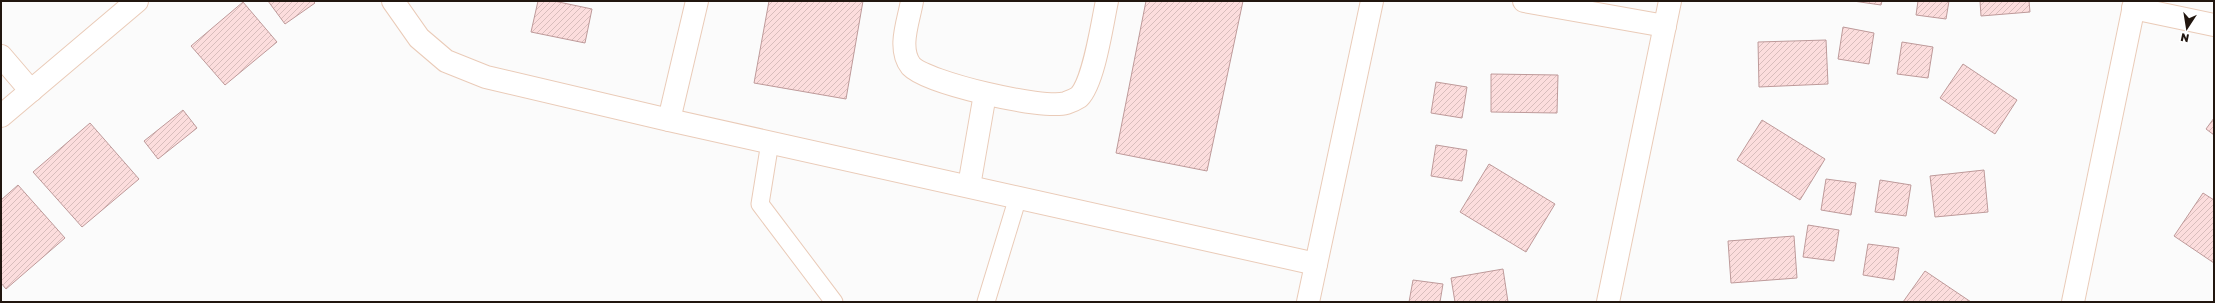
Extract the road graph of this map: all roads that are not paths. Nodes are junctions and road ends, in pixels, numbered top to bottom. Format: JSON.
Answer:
{"nodes":[{"id":1,"x":137,"y":1,"type":"edge"},
{"id":2,"x":392,"y":1,"type":"edge"},
{"id":3,"x":697,"y":1,"type":"edge"},
{"id":4,"x":912,"y":1,"type":"edge"},
{"id":5,"x":1107,"y":1,"type":"edge"},
{"id":6,"x":1372,"y":1,"type":"edge"},
{"id":7,"x":1524,"y":1,"type":"edge"},
{"id":8,"x":1670,"y":1,"type":"edge"},
{"id":9,"x":2134,"y":4,"type":"edge"},
{"id":10,"x":2214,"y":25,"type":"edge"},
{"id":11,"x":1665,"y":26,"type":"junction"},
{"id":12,"x":1,"y":56,"type":"edge"},
{"id":13,"x":31,"y":91,"type":"junction"},
{"id":14,"x":985,"y":94,"type":"junction"},
{"id":15,"x":1,"y":116,"type":"edge"},
{"id":16,"x":669,"y":120,"type":"junction"},
{"id":17,"x":770,"y":142,"type":"junction"},
{"id":18,"x":969,"y":186,"type":"junction"},
{"id":19,"x":1018,"y":197,"type":"junction"},
{"id":20,"x":1316,"y":264,"type":"junction"},
{"id":21,"x":834,"y":302,"type":"edge"},
{"id":22,"x":986,"y":302,"type":"edge"},
{"id":23,"x":1308,"y":302,"type":"edge"},
{"id":24,"x":1608,"y":302,"type":"edge"},
{"id":25,"x":2073,"y":302,"type":"edge"}],
"edges":[{"from":1,"to":13,"type":"street"},
{"from":2,"to":16,"type":"street"},
{"from":3,"to":16,"type":"street"},
{"from":4,"to":14,"type":"street"},
{"from":5,"to":14,"type":"street"},
{"from":6,"to":20,"type":"street"},
{"from":7,"to":11,"type":"street"},
{"from":8,"to":11,"type":"street"},
{"from":9,"to":10,"type":"street"},
{"from":9,"to":25,"type":"street"},
{"from":11,"to":24,"type":"street"},
{"from":12,"to":13,"type":"street"},
{"from":13,"to":15,"type":"street"},
{"from":14,"to":18,"type":"street"},
{"from":16,"to":17,"type":"street"},
{"from":17,"to":18,"type":"street"},
{"from":17,"to":21,"type":"lane"},
{"from":18,"to":19,"type":"street"},
{"from":19,"to":20,"type":"street"},
{"from":19,"to":22,"type":"lane"},
{"from":20,"to":23,"type":"street"}]}
